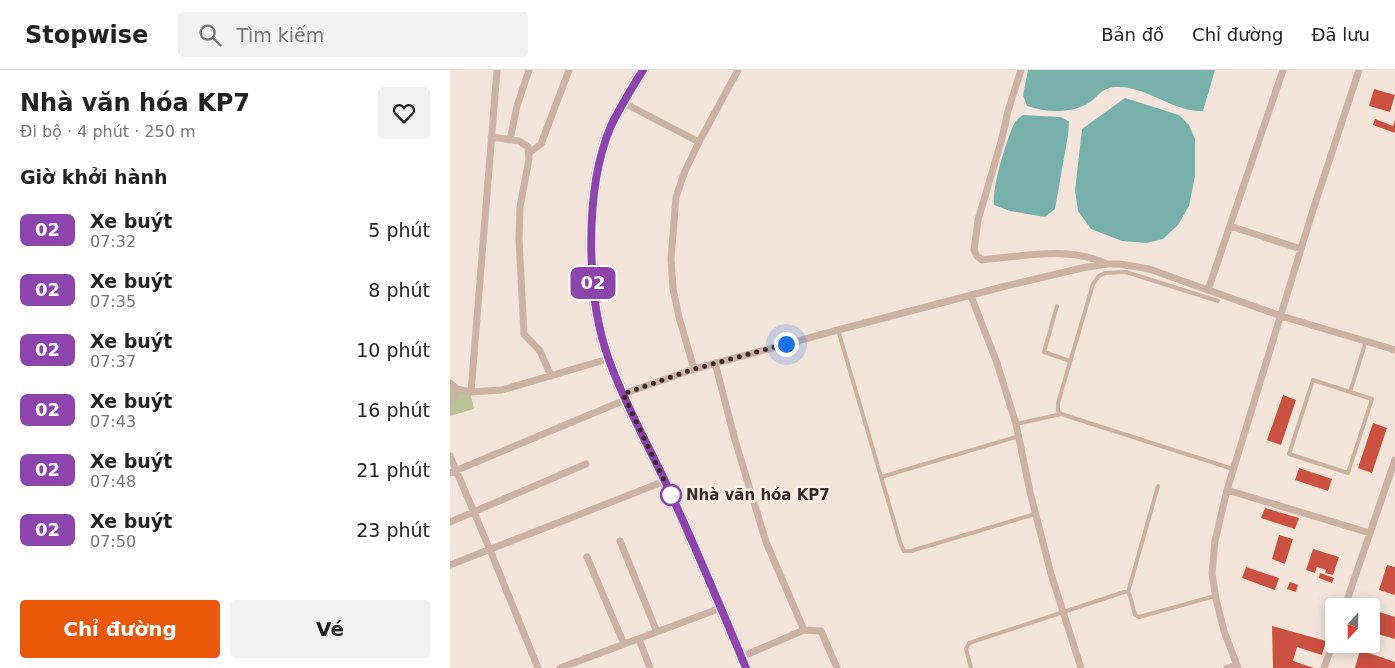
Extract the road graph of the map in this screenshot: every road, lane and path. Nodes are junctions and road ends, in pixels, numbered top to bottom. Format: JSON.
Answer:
{"nodes":[{"id":1,"x":496,"y":70,"type":"edge"},
{"id":2,"x":529,"y":70,"type":"edge"},
{"id":3,"x":569,"y":70,"type":"edge"},
{"id":4,"x":643,"y":70,"type":"edge"},
{"id":5,"x":738,"y":70,"type":"edge"},
{"id":6,"x":1021,"y":70,"type":"edge"},
{"id":7,"x":1283,"y":70,"type":"edge"},
{"id":8,"x":1359,"y":70,"type":"edge"},
{"id":9,"x":624,"y":103,"type":"junction"},
{"id":10,"x":491,"y":137,"type":"junction"},
{"id":11,"x":510,"y":140,"type":"junction"},
{"id":12,"x":699,"y":142,"type":"junction"},
{"id":13,"x":529,"y":153,"type":"junction"},
{"id":14,"x":1230,"y":226,"type":"junction"},
{"id":15,"x":1301,"y":249,"type":"junction"},
{"id":16,"x":1107,"y":264,"type":"junction"},
{"id":17,"x":1208,"y":290,"type":"junction"},
{"id":18,"x":971,"y":296,"type":"junction"},
{"id":19,"x":1218,"y":301,"type":"dead end"},
{"id":20,"x":1057,"y":306,"type":"dead end"},
{"id":21,"x":1281,"y":316,"type":"junction"},
{"id":22,"x":838,"y":330,"type":"junction"},
{"id":23,"x":1366,"y":341,"type":"junction"},
{"id":24,"x":1395,"y":350,"type":"edge"},
{"id":25,"x":608,"y":359,"type":"junction"},
{"id":26,"x":1070,"y":361,"type":"junction"},
{"id":27,"x":715,"y":363,"type":"junction"},
{"id":28,"x":694,"y":369,"type":"junction"},
{"id":29,"x":551,"y":376,"type":"junction"},
{"id":30,"x":450,"y":383,"type":"edge"},
{"id":31,"x":457,"y":389,"type":"junction"},
{"id":32,"x":471,"y":392,"type":"junction"},
{"id":33,"x":1350,"y":392,"type":"junction"},
{"id":34,"x":624,"y":397,"type":"junction"},
{"id":35,"x":450,"y":402,"type":"edge"},
{"id":36,"x":1061,"y":414,"type":"junction"},
{"id":37,"x":1016,"y":424,"type":"junction"},
{"id":38,"x":1019,"y":436,"type":"junction"},
{"id":39,"x":450,"y":456,"type":"edge"},
{"id":40,"x":1395,"y":460,"type":"edge"},
{"id":41,"x":586,"y":464,"type":"dead end"},
{"id":42,"x":1233,"y":469,"type":"junction"},
{"id":43,"x":453,"y":472,"type":"edge"},
{"id":44,"x":881,"y":477,"type":"junction"},
{"id":45,"x":665,"y":481,"type":"junction"},
{"id":46,"x":1158,"y":486,"type":"dead end"},
{"id":47,"x":1227,"y":490,"type":"junction"},
{"id":48,"x":474,"y":511,"type":"junction"},
{"id":49,"x":1036,"y":514,"type":"junction"},
{"id":50,"x":450,"y":522,"type":"edge"},
{"id":51,"x":1370,"y":533,"type":"junction"},
{"id":52,"x":620,"y":541,"type":"dead end"},
{"id":53,"x":490,"y":550,"type":"junction"},
{"id":54,"x":587,"y":557,"type":"dead end"},
{"id":55,"x":450,"y":565,"type":"edge"},
{"id":56,"x":1128,"y":592,"type":"junction"},
{"id":57,"x":1215,"y":596,"type":"junction"},
{"id":58,"x":1348,"y":598,"type":"edge"},
{"id":59,"x":721,"y":608,"type":"junction"},
{"id":60,"x":1064,"y":613,"type":"junction"},
{"id":61,"x":804,"y":630,"type":"junction"},
{"id":62,"x":658,"y":632,"type":"junction"},
{"id":63,"x":638,"y":639,"type":"junction"},
{"id":64,"x":624,"y":644,"type":"junction"},
{"id":65,"x":1329,"y":653,"type":"edge"},
{"id":66,"x":744,"y":663,"type":"edge"},
{"id":67,"x":1237,"y":667,"type":"edge"},
{"id":68,"x":538,"y":668,"type":"edge"},
{"id":69,"x":560,"y":668,"type":"edge"},
{"id":70,"x":650,"y":668,"type":"edge"},
{"id":71,"x":837,"y":668,"type":"edge"},
{"id":72,"x":971,"y":668,"type":"edge"},
{"id":73,"x":1081,"y":668,"type":"edge"},
{"id":74,"x":1227,"y":668,"type":"edge"},
{"id":75,"x":1324,"y":668,"type":"edge"}],
"edges":[{"from":1,"to":10,"type":"street"},
{"from":2,"to":11,"type":"street"},
{"from":3,"to":13,"type":"street"},
{"from":4,"to":9,"type":"main road"},
{"from":5,"to":12,"type":"street"},
{"from":6,"to":16,"type":"street"},
{"from":7,"to":14,"type":"street"},
{"from":8,"to":15,"type":"street"},
{"from":9,"to":12,"type":"street"},
{"from":9,"to":25,"type":"main road"},
{"from":10,"to":11,"type":"street"},
{"from":10,"to":32,"type":"street"},
{"from":11,"to":13,"type":"street"},
{"from":12,"to":28,"type":"street"},
{"from":13,"to":29,"type":"street"},
{"from":14,"to":15,"type":"street"},
{"from":14,"to":17,"type":"street"},
{"from":15,"to":21,"type":"street"},
{"from":16,"to":17,"type":"street"},
{"from":16,"to":18,"type":"street"},
{"from":17,"to":21,"type":"street"},
{"from":18,"to":22,"type":"street"},
{"from":18,"to":37,"type":"street"},
{"from":19,"to":26,"type":"lane"},
{"from":20,"to":26,"type":"lane"},
{"from":21,"to":23,"type":"street"},
{"from":21,"to":42,"type":"street"},
{"from":22,"to":27,"type":"street"},
{"from":22,"to":44,"type":"lane"},
{"from":23,"to":24,"type":"street"},
{"from":23,"to":33,"type":"lane"},
{"from":25,"to":29,"type":"street"},
{"from":25,"to":34,"type":"main road"},
{"from":26,"to":36,"type":"lane"},
{"from":27,"to":28,"type":"street"},
{"from":27,"to":61,"type":"street"},
{"from":28,"to":34,"type":"street"},
{"from":29,"to":32,"type":"street"},
{"from":30,"to":31,"type":"street"},
{"from":31,"to":32,"type":"street"},
{"from":31,"to":35,"type":"street"},
{"from":33,"to":33,"type":"lane"},
{"from":34,"to":43,"type":"street"},
{"from":34,"to":45,"type":"main road"},
{"from":36,"to":37,"type":"lane"},
{"from":36,"to":42,"type":"lane"},
{"from":37,"to":38,"type":"street"},
{"from":38,"to":44,"type":"lane"},
{"from":38,"to":49,"type":"street"},
{"from":39,"to":43,"type":"street"},
{"from":40,"to":51,"type":"street"},
{"from":41,"to":48,"type":"street"},
{"from":42,"to":47,"type":"street"},
{"from":43,"to":48,"type":"street"},
{"from":44,"to":49,"type":"lane"},
{"from":45,"to":53,"type":"street"},
{"from":45,"to":59,"type":"main road"},
{"from":46,"to":56,"type":"lane"},
{"from":47,"to":51,"type":"street"},
{"from":47,"to":57,"type":"street"},
{"from":48,"to":50,"type":"street"},
{"from":48,"to":53,"type":"street"},
{"from":49,"to":60,"type":"street"},
{"from":51,"to":58,"type":"street"},
{"from":52,"to":62,"type":"street"},
{"from":53,"to":55,"type":"street"},
{"from":53,"to":68,"type":"street"},
{"from":54,"to":64,"type":"street"},
{"from":56,"to":57,"type":"lane"},
{"from":56,"to":60,"type":"lane"},
{"from":57,"to":67,"type":"street"},
{"from":59,"to":62,"type":"street"},
{"from":59,"to":66,"type":"main road"},
{"from":60,"to":72,"type":"lane"},
{"from":60,"to":73,"type":"street"},
{"from":61,"to":66,"type":"street"},
{"from":61,"to":71,"type":"street"},
{"from":62,"to":63,"type":"street"},
{"from":63,"to":64,"type":"street"},
{"from":63,"to":70,"type":"street"},
{"from":64,"to":69,"type":"street"},
{"from":65,"to":75,"type":"street"},
{"from":67,"to":74,"type":"street"}]}
